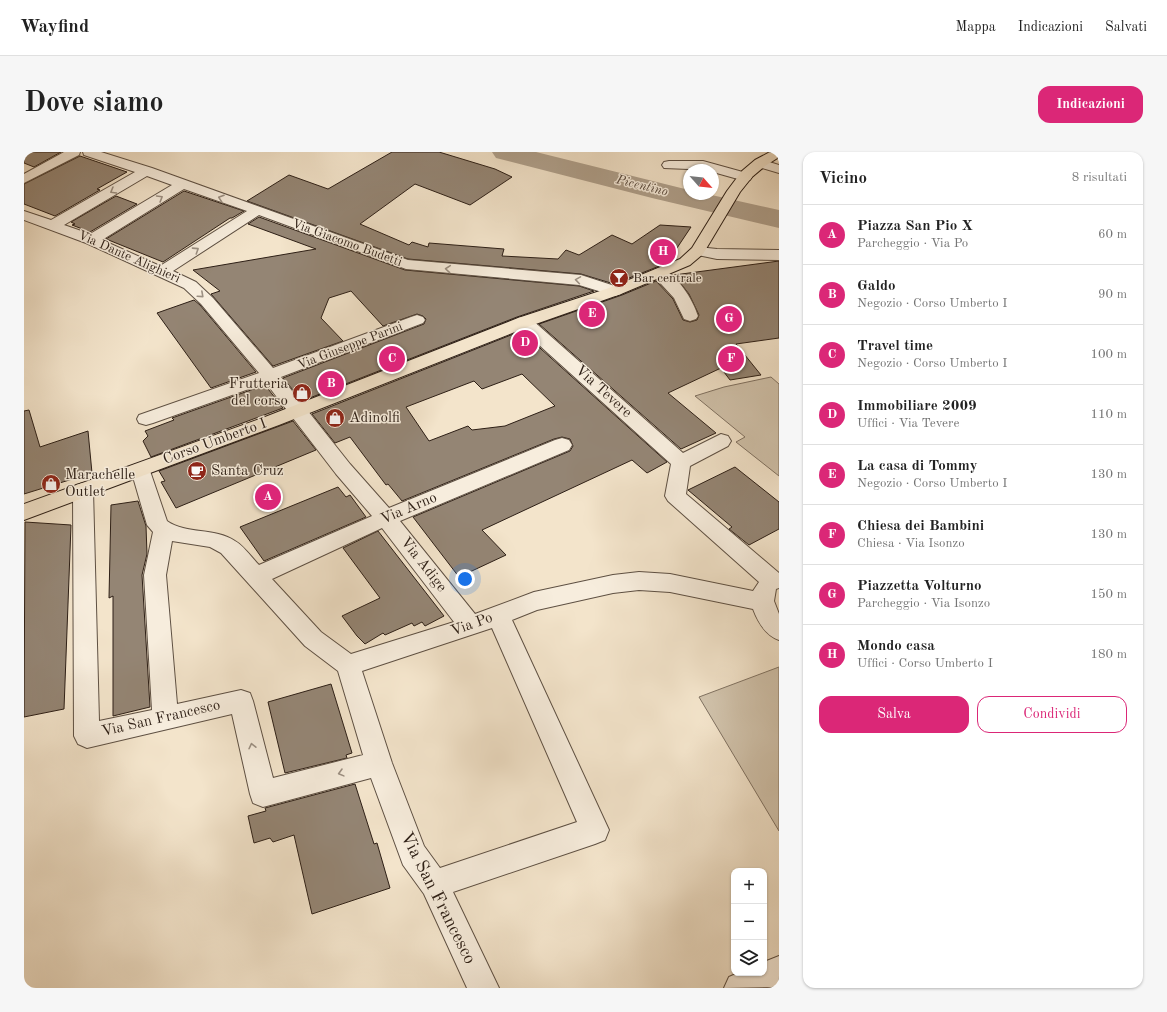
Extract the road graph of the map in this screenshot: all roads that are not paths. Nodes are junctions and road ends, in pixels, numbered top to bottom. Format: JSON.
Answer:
{"nodes":[{"id":1,"x":74,"y":152,"type":"edge"},
{"id":2,"x":89,"y":152,"type":"edge"},
{"id":3,"x":769,"y":156,"type":"edge"},
{"id":4,"x":669,"y":165,"type":"dead end"},
{"id":5,"x":779,"y":169,"type":"edge"},
{"id":6,"x":147,"y":171,"type":"junction"},
{"id":7,"x":745,"y":177,"type":"junction"},
{"id":8,"x":24,"y":179,"type":"edge"},
{"id":9,"x":183,"y":184,"type":"junction"},
{"id":10,"x":258,"y":210,"type":"junction"},
{"id":11,"x":24,"y":215,"type":"edge"},
{"id":12,"x":53,"y":225,"type":"junction"},
{"id":13,"x":91,"y":240,"type":"junction"},
{"id":14,"x":703,"y":243,"type":"junction"},
{"id":15,"x":779,"y":250,"type":"edge"},
{"id":16,"x":779,"y":255,"type":"edge"},
{"id":17,"x":163,"y":271,"type":"junction"},
{"id":18,"x":659,"y":273,"type":"junction"},
{"id":19,"x":615,"y":291,"type":"junction"},
{"id":20,"x":688,"y":309,"type":"dead end"},
{"id":21,"x":417,"y":320,"type":"dead end"},
{"id":22,"x":524,"y":322,"type":"junction"},
{"id":23,"x":270,"y":376,"type":"junction"},
{"id":24,"x":298,"y":410,"type":"junction"},
{"id":25,"x":146,"y":418,"type":"dead end"},
{"id":26,"x":721,"y":441,"type":"dead end"},
{"id":27,"x":562,"y":445,"type":"dead end"},
{"id":28,"x":681,"y":462,"type":"junction"},
{"id":29,"x":141,"y":470,"type":"junction"},
{"id":30,"x":83,"y":490,"type":"junction"},
{"id":31,"x":24,"y":512,"type":"edge"},
{"id":32,"x":386,"y":518,"type":"junction"},
{"id":33,"x":164,"y":530,"type":"junction"},
{"id":34,"x":257,"y":576,"type":"junction"},
{"id":35,"x":776,"y":580,"type":"edge"},
{"id":36,"x":762,"y":602,"type":"junction"},
{"id":37,"x":498,"y":615,"type":"junction"},
{"id":38,"x":471,"y":626,"type":"junction"},
{"id":39,"x":779,"y":630,"type":"edge"},
{"id":40,"x":348,"y":665,"type":"junction"},
{"id":41,"x":165,"y":718,"type":"junction"},
{"id":42,"x":379,"y":763,"type":"junction"},
{"id":43,"x":434,"y":884,"type":"junction"},
{"id":44,"x":779,"y":971,"type":"edge"},
{"id":45,"x":483,"y":988,"type":"edge"},
{"id":46,"x":740,"y":988,"type":"edge"}],
"edges":[{"from":1,"to":8,"type":"street"},
{"from":2,"to":6,"type":"street","name":"Via Giacomo Budetti"},
{"from":3,"to":5,"type":"street"},
{"from":3,"to":7,"type":"main road"},
{"from":4,"to":7,"type":"street"},
{"from":6,"to":9,"type":"street","name":"Via Giacomo Budetti"},
{"from":6,"to":12,"type":"street","one_way":true},
{"from":7,"to":14,"type":"main road"},
{"from":10,"to":9,"type":"street","name":"Via Giacomo Budetti","one_way":true},
{"from":13,"to":9,"type":"street","one_way":true},
{"from":17,"to":10,"type":"street","one_way":true},
{"from":19,"to":10,"type":"street","name":"Via Giacomo Budetti","one_way":true},
{"from":11,"to":12,"type":"street","name":"Via Dante Alighieri"},
{"from":12,"to":13,"type":"street","name":"Via Dante Alighieri"},
{"from":13,"to":17,"type":"street","name":"Via Dante Alighieri"},
{"from":14,"to":15,"type":"street"},
{"from":14,"to":16,"type":"street"},
{"from":14,"to":18,"type":"main road","name":"Corso Umberto I"},
{"from":17,"to":23,"type":"street","name":"Via Dante Alighieri","one_way":true},
{"from":18,"to":19,"type":"main road","name":"Corso Umberto I"},
{"from":18,"to":20,"type":"street"},
{"from":19,"to":22,"type":"main road","name":"Corso Umberto I"},
{"from":21,"to":23,"type":"street","name":"Via Giuseppe Parini"},
{"from":22,"to":24,"type":"main road","name":"Corso Umberto I"},
{"from":22,"to":28,"type":"street","name":"Via Tevere"},
{"from":23,"to":24,"type":"street","name":"Via Dante Alighieri"},
{"from":23,"to":25,"type":"street","name":"Via Giuseppe Parini"},
{"from":24,"to":29,"type":"main road","name":"Corso Umberto I"},
{"from":24,"to":32,"type":"street","name":"Via Adige"},
{"from":26,"to":28,"type":"street"},
{"from":27,"to":32,"type":"street","name":"Via Arno"},
{"from":28,"to":35,"type":"street"},
{"from":29,"to":30,"type":"main road","name":"Corso Umberto I"},
{"from":29,"to":33,"type":"street"},
{"from":30,"to":31,"type":"main road","name":"Corso Umberto I"},
{"from":30,"to":41,"type":"street","name":"Via San Francesco"},
{"from":32,"to":34,"type":"street","name":"Via Arno"},
{"from":32,"to":38,"type":"street","name":"Via Adige"},
{"from":33,"to":34,"type":"street"},
{"from":33,"to":41,"type":"street"},
{"from":34,"to":40,"type":"street"},
{"from":35,"to":36,"type":"street"},
{"from":36,"to":37,"type":"street","name":"Via Po"},
{"from":36,"to":39,"type":"street"},
{"from":37,"to":38,"type":"street","name":"Via Po"},
{"from":37,"to":43,"type":"street"},
{"from":38,"to":40,"type":"street","name":"Via Po"},
{"from":40,"to":42,"type":"street","name":"Via San Francesco"},
{"from":42,"to":41,"type":"street","name":"Via San Francesco","one_way":true},
{"from":42,"to":43,"type":"street","name":"Via San Francesco"},
{"from":43,"to":45,"type":"street","name":"Via San Francesco"},
{"from":44,"to":46,"type":"street"}]}
